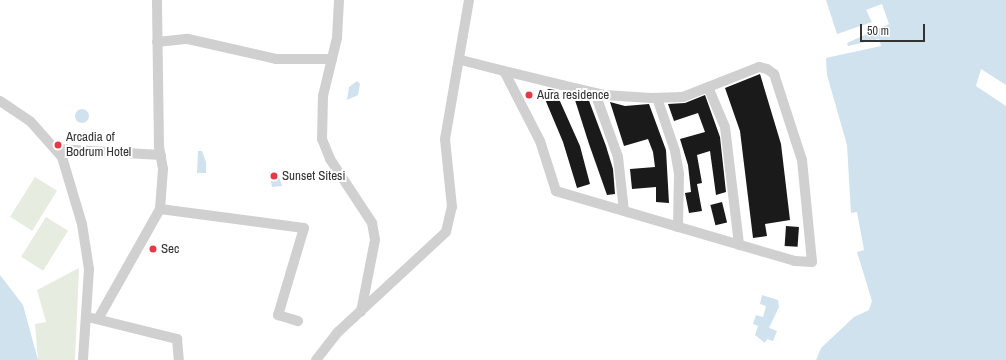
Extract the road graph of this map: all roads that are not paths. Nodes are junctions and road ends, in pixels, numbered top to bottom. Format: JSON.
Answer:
{"nodes":[{"id":1,"x":157,"y":0,"type":"edge"},
{"id":2,"x":339,"y":0,"type":"edge"},
{"id":3,"x":469,"y":0,"type":"edge"},
{"id":4,"x":158,"y":42,"type":"junction"},
{"id":5,"x":332,"y":59,"type":"junction"},
{"id":6,"x":461,"y":60,"type":"junction"},
{"id":7,"x":504,"y":71,"type":"junction"},
{"id":8,"x":708,"y":87,"type":"junction"},
{"id":9,"x":594,"y":93,"type":"junction"},
{"id":10,"x":657,"y":98,"type":"junction"},
{"id":11,"x":0,"y":101,"type":"edge"},
{"id":12,"x":56,"y":149,"type":"junction"},
{"id":13,"x":160,"y":155,"type":"junction"},
{"id":14,"x":160,"y":209,"type":"junction"},
{"id":15,"x":624,"y":211,"type":"junction"},
{"id":16,"x":678,"y":227,"type":"junction"},
{"id":17,"x":739,"y":244,"type":"junction"},
{"id":18,"x":361,"y":312,"type":"junction"},
{"id":19,"x":86,"y":317,"type":"junction"},
{"id":20,"x":98,"y":320,"type":"junction"},
{"id":21,"x":298,"y":321,"type":"dead end"},
{"id":22,"x":83,"y":360,"type":"edge"},
{"id":23,"x":179,"y":360,"type":"edge"},
{"id":24,"x":316,"y":360,"type":"edge"}],
"edges":[{"from":1,"to":4,"type":"street"},
{"from":2,"to":5,"type":"street"},
{"from":3,"to":6,"type":"street"},
{"from":4,"to":5,"type":"street"},
{"from":4,"to":13,"type":"street"},
{"from":5,"to":18,"type":"street"},
{"from":6,"to":7,"type":"street"},
{"from":6,"to":18,"type":"street"},
{"from":7,"to":9,"type":"street"},
{"from":7,"to":15,"type":"street"},
{"from":8,"to":10,"type":"street"},
{"from":8,"to":17,"type":"street"},
{"from":8,"to":17,"type":"street"},
{"from":9,"to":10,"type":"street"},
{"from":9,"to":15,"type":"street"},
{"from":10,"to":16,"type":"street"},
{"from":11,"to":12,"type":"street"},
{"from":12,"to":13,"type":"street"},
{"from":12,"to":19,"type":"street"},
{"from":13,"to":14,"type":"street"},
{"from":14,"to":20,"type":"street"},
{"from":14,"to":21,"type":"street"},
{"from":15,"to":16,"type":"street"},
{"from":16,"to":17,"type":"street"},
{"from":18,"to":24,"type":"street"},
{"from":19,"to":20,"type":"street"},
{"from":19,"to":22,"type":"street"},
{"from":20,"to":23,"type":"street"}]}
